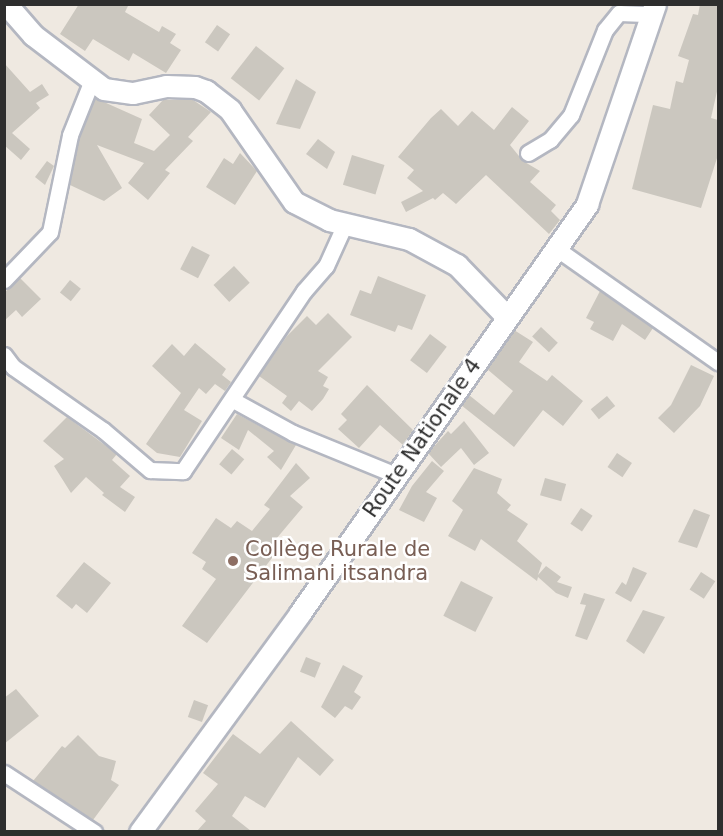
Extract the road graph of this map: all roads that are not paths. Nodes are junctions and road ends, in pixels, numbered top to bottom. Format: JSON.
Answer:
{"nodes":[{"id":1,"x":6,"y":4,"type":"edge"},
{"id":2,"x":654,"y":9,"type":"edge"},
{"id":3,"x":92,"y":80,"type":"junction"},
{"id":4,"x":528,"y":153,"type":"dead end"},
{"id":5,"x":345,"y":224,"type":"junction"},
{"id":6,"x":557,"y":249,"type":"junction"},
{"id":7,"x":4,"y":280,"type":"edge"},
{"id":8,"x":507,"y":317,"type":"junction"},
{"id":9,"x":4,"y":355,"type":"edge"},
{"id":10,"x":718,"y":362,"type":"edge"},
{"id":11,"x":233,"y":400,"type":"junction"},
{"id":12,"x":396,"y":475,"type":"junction"},
{"id":13,"x":4,"y":773,"type":"edge"},
{"id":14,"x":94,"y":831,"type":"edge"},
{"id":15,"x":140,"y":831,"type":"edge"}],
"edges":[{"from":1,"to":3,"type":"main road"},
{"from":2,"to":4,"type":"street"},
{"from":2,"to":6,"type":"main road","name":"Route Nationale 4"},
{"from":3,"to":5,"type":"main road"},
{"from":3,"to":7,"type":"street"},
{"from":5,"to":8,"type":"main road"},
{"from":5,"to":11,"type":"street"},
{"from":6,"to":8,"type":"main road","name":"Route Nationale 4"},
{"from":6,"to":10,"type":"street"},
{"from":8,"to":12,"type":"main road","name":"Route Nationale 4"},
{"from":9,"to":11,"type":"street"},
{"from":11,"to":12,"type":"street"},
{"from":12,"to":15,"type":"main road","name":"Route Nationale 4"},
{"from":13,"to":14,"type":"street"}]}
